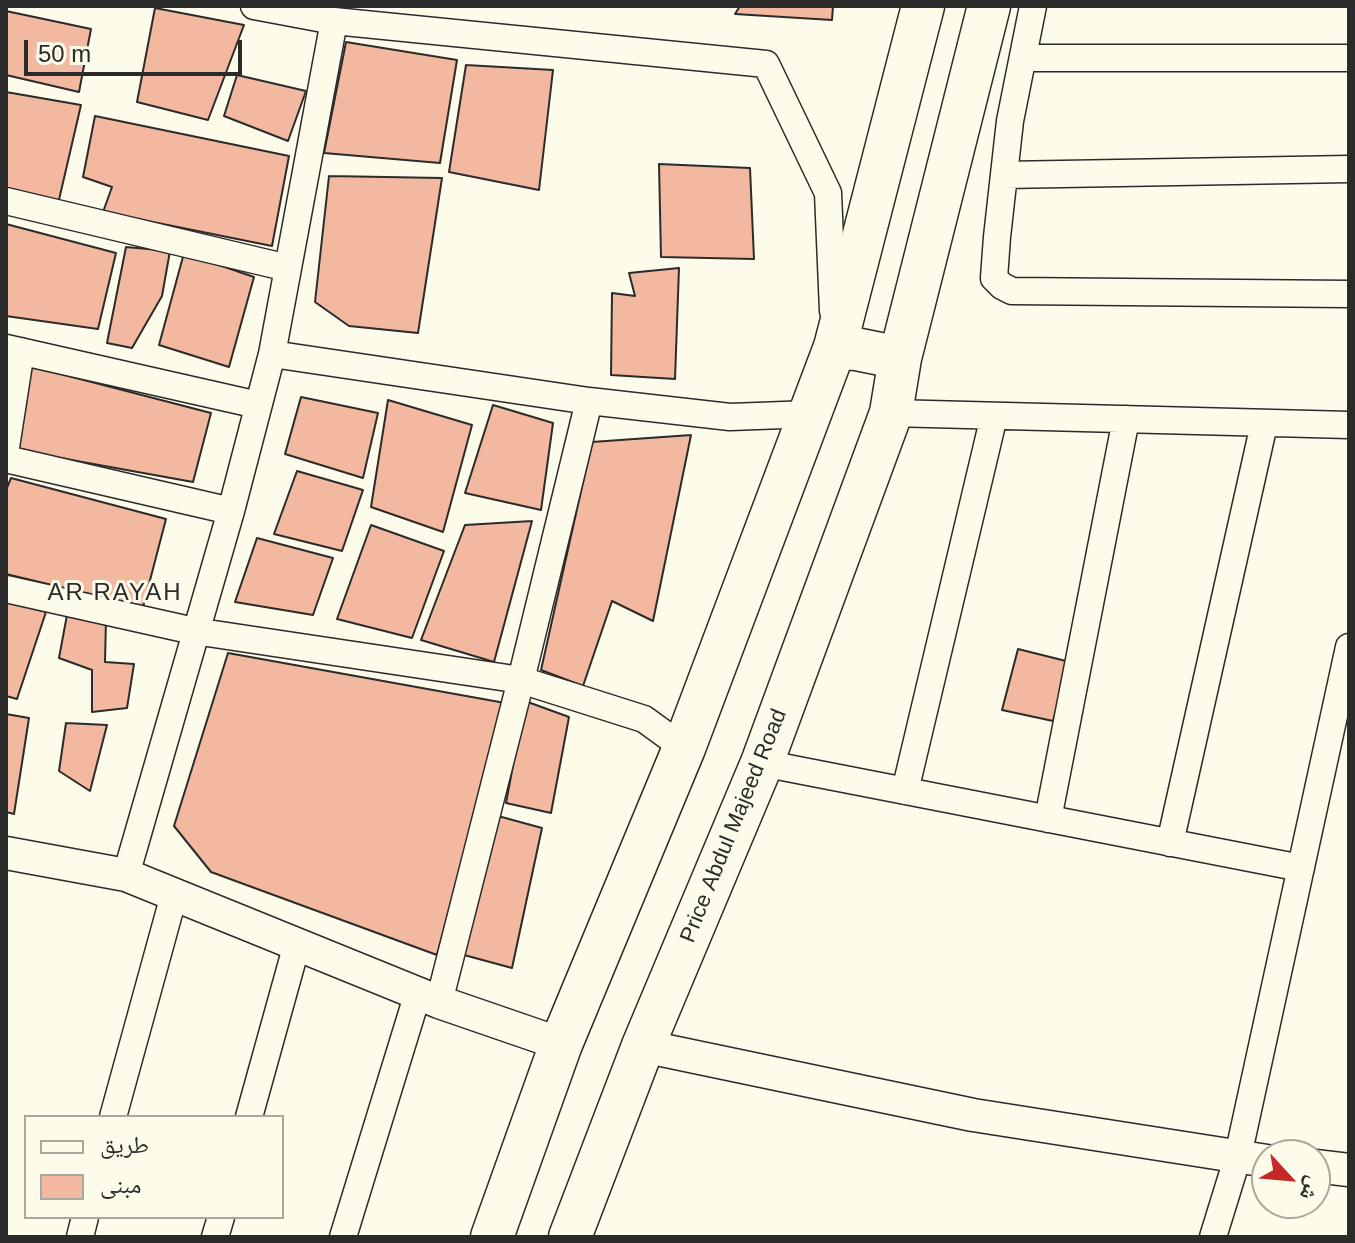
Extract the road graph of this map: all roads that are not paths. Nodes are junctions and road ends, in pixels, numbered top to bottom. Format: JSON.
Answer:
{"nodes":[{"id":1,"x":254,"y":6,"type":"edge"},
{"id":2,"x":923,"y":6,"type":"edge"},
{"id":3,"x":989,"y":6,"type":"edge"},
{"id":4,"x":1033,"y":6,"type":"edge"},
{"id":5,"x":334,"y":21,"type":"junction"},
{"id":6,"x":1023,"y":58,"type":"junction"},
{"id":7,"x":1349,"y":58,"type":"edge"},
{"id":8,"x":1349,"y":169,"type":"edge"},
{"id":9,"x":1004,"y":175,"type":"junction"},
{"id":10,"x":6,"y":201,"type":"edge"},
{"id":11,"x":288,"y":268,"type":"junction"},
{"id":12,"x":1349,"y":294,"type":"edge"},
{"id":13,"x":835,"y":347,"type":"junction"},
{"id":14,"x":14,"y":350,"type":"edge"},
{"id":15,"x":272,"y":354,"type":"junction"},
{"id":16,"x":900,"y":358,"type":"junction"},
{"id":17,"x":589,"y":401,"type":"junction"},
{"id":18,"x":258,"y":405,"type":"junction"},
{"id":19,"x":891,"y":413,"type":"junction"},
{"id":20,"x":811,"y":414,"type":"junction"},
{"id":21,"x":994,"y":416,"type":"junction"},
{"id":22,"x":1126,"y":419,"type":"junction"},
{"id":23,"x":1264,"y":424,"type":"junction"},
{"id":24,"x":1349,"y":425,"type":"edge"},
{"id":25,"x":6,"y":447,"type":"edge"},
{"id":26,"x":6,"y":459,"type":"edge"},
{"id":27,"x":231,"y":511,"type":"junction"},
{"id":28,"x":6,"y":589,"type":"edge"},
{"id":29,"x":194,"y":631,"type":"junction"},
{"id":30,"x":1348,"y":656,"type":"edge"},
{"id":31,"x":521,"y":680,"type":"junction"},
{"id":32,"x":684,"y":748,"type":"junction"},
{"id":33,"x":762,"y":763,"type":"junction"},
{"id":34,"x":905,"y":791,"type":"junction"},
{"id":35,"x":1048,"y":819,"type":"junction"},
{"id":36,"x":1170,"y":843,"type":"junction"},
{"id":37,"x":6,"y":853,"type":"edge"},
{"id":38,"x":1301,"y":868,"type":"junction"},
{"id":39,"x":126,"y":875,"type":"junction"},
{"id":40,"x":174,"y":895,"type":"junction"},
{"id":41,"x":297,"y":944,"type":"junction"},
{"id":42,"x":428,"y":998,"type":"junction"},
{"id":43,"x":561,"y":1044,"type":"junction"},
{"id":44,"x":643,"y":1046,"type":"junction"},
{"id":45,"x":114,"y":1115,"type":"edge"},
{"id":46,"x":250,"y":1115,"type":"edge"},
{"id":47,"x":1255,"y":1139,"type":"edge"},
{"id":48,"x":1251,"y":1158,"type":"edge"},
{"id":49,"x":1251,"y":1160,"type":"edge"},
{"id":50,"x":343,"y":1237,"type":"edge"},
{"id":51,"x":492,"y":1237,"type":"edge"},
{"id":52,"x":570,"y":1237,"type":"edge"},
{"id":53,"x":1213,"y":1237,"type":"edge"}],
"edges":[{"from":1,"to":5,"type":"street"},
{"from":2,"to":13,"type":"main road"},
{"from":3,"to":16,"type":"main road","name":"Price Abdul Majeed Road"},
{"from":4,"to":6,"type":"street"},
{"from":5,"to":11,"type":"street"},
{"from":5,"to":13,"type":"street"},
{"from":6,"to":7,"type":"street"},
{"from":6,"to":9,"type":"street"},
{"from":8,"to":9,"type":"street"},
{"from":9,"to":12,"type":"street"},
{"from":10,"to":11,"type":"street"},
{"from":11,"to":15,"type":"street"},
{"from":13,"to":16,"type":"main road"},
{"from":13,"to":20,"type":"main road"},
{"from":14,"to":18,"type":"street"},
{"from":14,"to":25,"type":"street"},
{"from":15,"to":17,"type":"street"},
{"from":15,"to":18,"type":"street"},
{"from":16,"to":19,"type":"main road","name":"Price Abdul Majeed Road"},
{"from":17,"to":20,"type":"street"},
{"from":17,"to":31,"type":"street"},
{"from":18,"to":27,"type":"street"},
{"from":19,"to":21,"type":"street"},
{"from":19,"to":33,"type":"main road","name":"Price Abdul Majeed Road"},
{"from":20,"to":32,"type":"main road"},
{"from":21,"to":22,"type":"street"},
{"from":21,"to":34,"type":"street"},
{"from":22,"to":23,"type":"street"},
{"from":22,"to":35,"type":"street"},
{"from":23,"to":24,"type":"street"},
{"from":23,"to":36,"type":"street"},
{"from":26,"to":27,"type":"street"},
{"from":27,"to":29,"type":"street"},
{"from":28,"to":29,"type":"street"},
{"from":29,"to":31,"type":"street"},
{"from":29,"to":39,"type":"street"},
{"from":30,"to":38,"type":"street"},
{"from":31,"to":32,"type":"street"},
{"from":31,"to":42,"type":"street"},
{"from":32,"to":43,"type":"main road"},
{"from":33,"to":34,"type":"street"},
{"from":33,"to":44,"type":"main road","name":"Price Abdul Majeed Road"},
{"from":34,"to":35,"type":"street"},
{"from":35,"to":36,"type":"street"},
{"from":36,"to":38,"type":"street"},
{"from":37,"to":39,"type":"street"},
{"from":38,"to":47,"type":"street"},
{"from":39,"to":40,"type":"street"},
{"from":40,"to":41,"type":"street"},
{"from":40,"to":45,"type":"street"},
{"from":41,"to":42,"type":"street"},
{"from":41,"to":46,"type":"street"},
{"from":42,"to":43,"type":"street"},
{"from":42,"to":50,"type":"street"},
{"from":43,"to":51,"type":"main road"},
{"from":44,"to":48,"type":"street"},
{"from":44,"to":52,"type":"main road","name":"Price Abdul Majeed Road"},
{"from":49,"to":53,"type":"street"}]}
